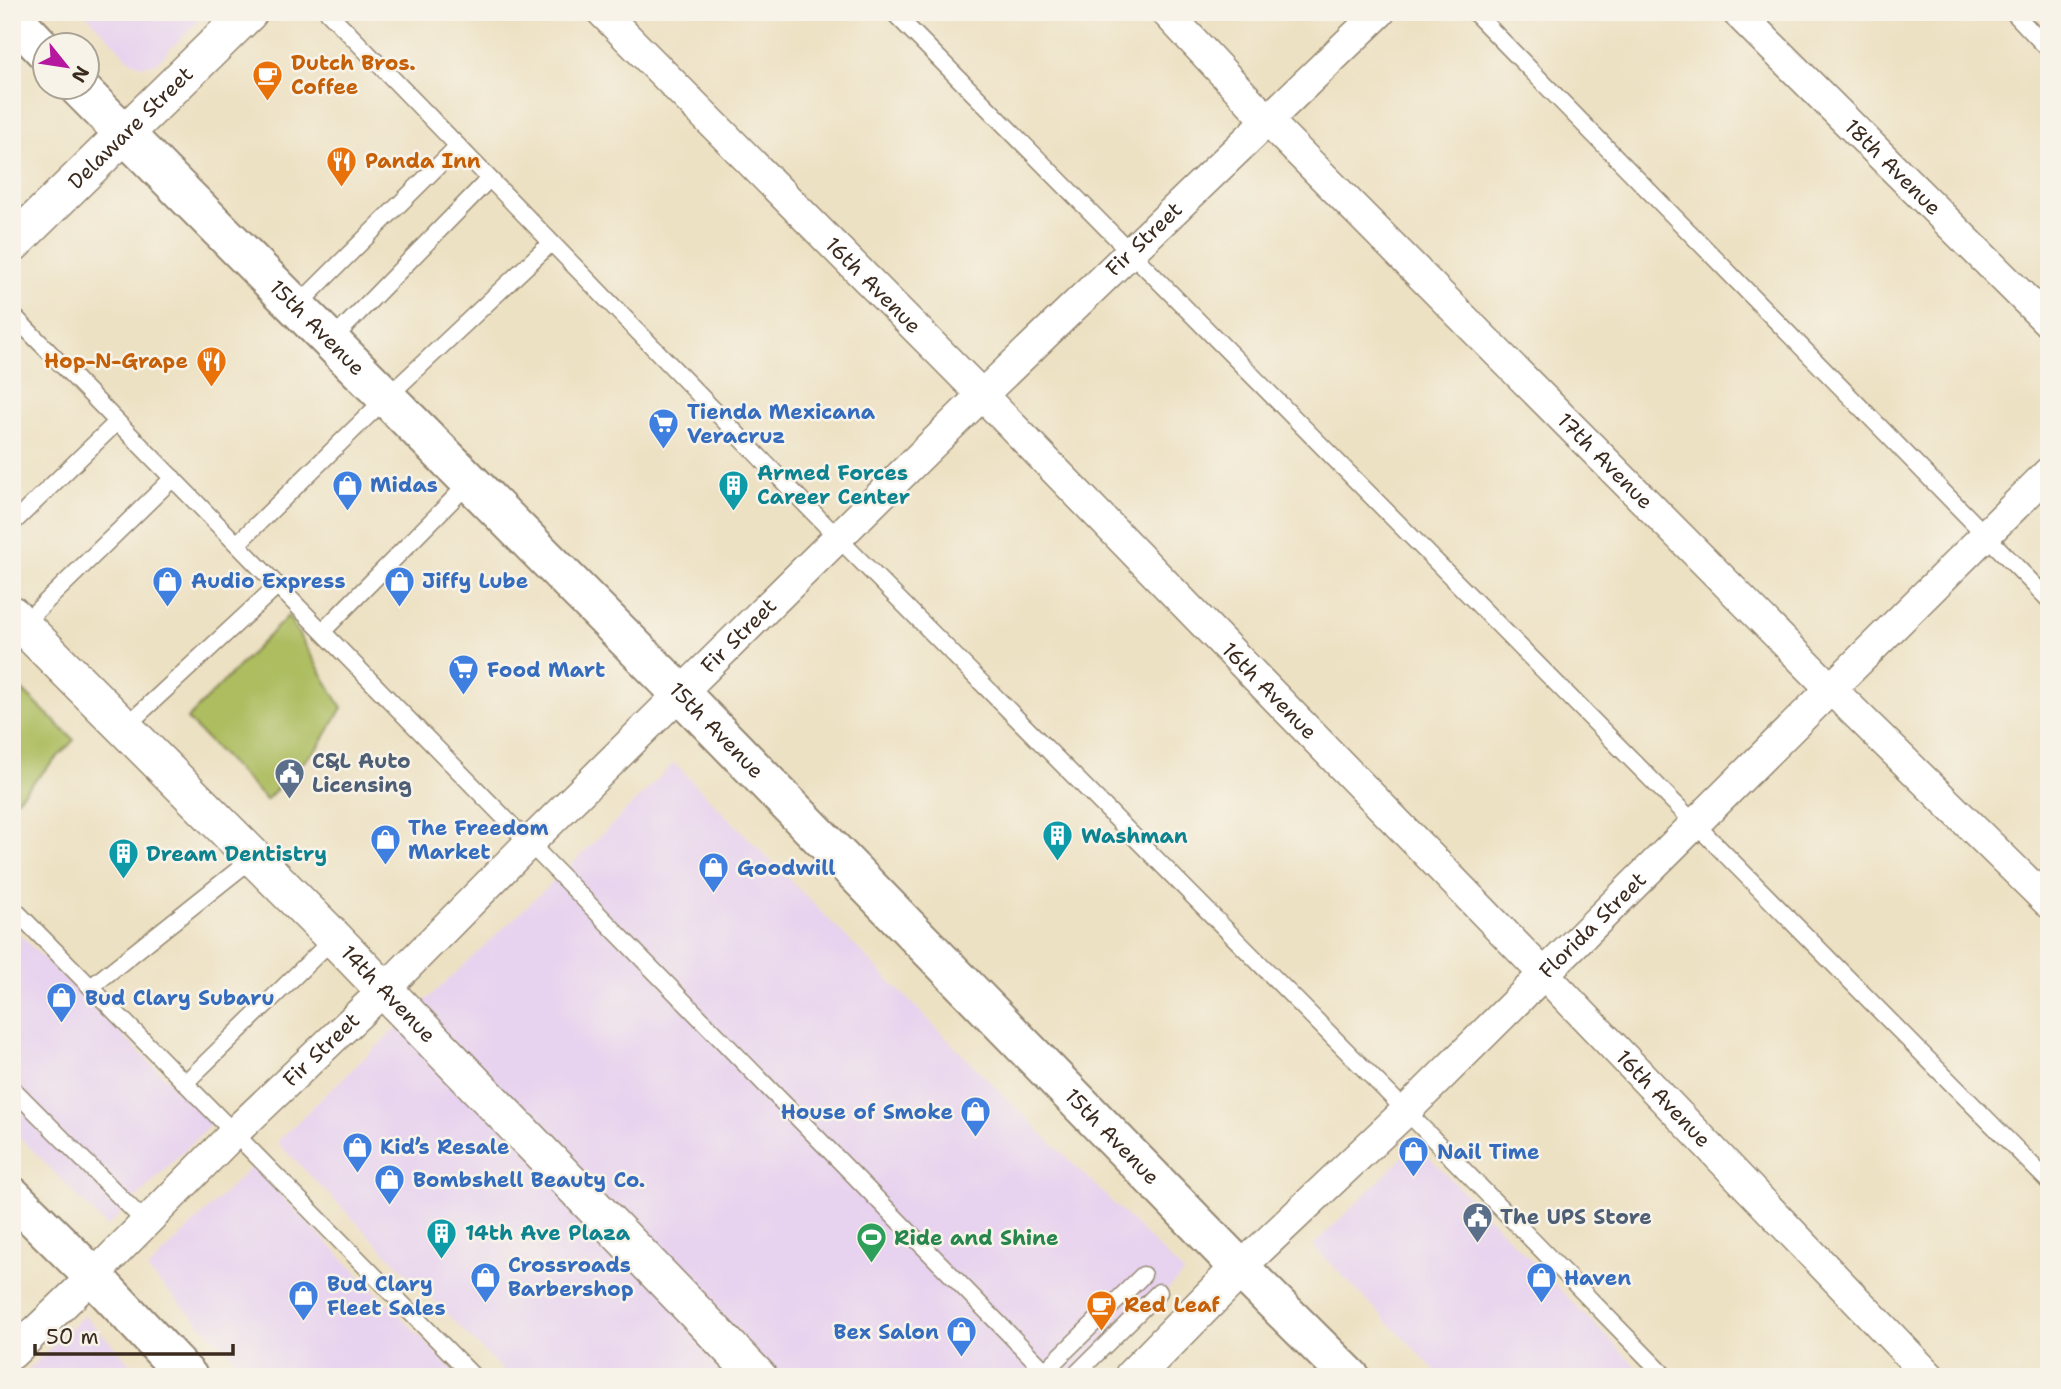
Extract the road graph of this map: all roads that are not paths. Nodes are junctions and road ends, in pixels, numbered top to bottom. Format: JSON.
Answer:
{"nodes":[{"id":1,"x":249,"y":12,"type":"edge"},
{"id":2,"x":328,"y":12,"type":"edge"},
{"id":3,"x":602,"y":12,"type":"edge"},
{"id":4,"x":893,"y":12,"type":"edge"},
{"id":5,"x":1166,"y":12,"type":"edge"},
{"id":6,"x":1380,"y":12,"type":"edge"},
{"id":7,"x":1474,"y":12,"type":"edge"},
{"id":8,"x":1737,"y":12,"type":"edge"},
{"id":9,"x":2012,"y":12,"type":"edge"},
{"id":10,"x":12,"y":16,"type":"edge"},
{"id":11,"x":32,"y":37,"type":"edge"},
{"id":12,"x":2049,"y":50,"type":"edge"},
{"id":13,"x":92,"y":102,"type":"edge"},
{"id":14,"x":1268,"y":121,"type":"junction"},
{"id":15,"x":124,"y":135,"type":"junction"},
{"id":16,"x":458,"y":146,"type":"junction"},
{"id":17,"x":489,"y":179,"type":"junction"},
{"id":18,"x":551,"y":243,"type":"junction"},
{"id":19,"x":12,"y":244,"type":"edge"},
{"id":20,"x":1130,"y":253,"type":"junction"},
{"id":21,"x":296,"y":307,"type":"junction"},
{"id":22,"x":12,"y":314,"type":"edge"},
{"id":23,"x":2049,"y":323,"type":"edge"},
{"id":24,"x":330,"y":342,"type":"junction"},
{"id":25,"x":982,"y":394,"type":"junction"},
{"id":26,"x":386,"y":398,"type":"junction"},
{"id":27,"x":117,"y":422,"type":"junction"},
{"id":28,"x":2049,"y":472,"type":"edge"},
{"id":29,"x":173,"y":478,"type":"junction"},
{"id":30,"x":470,"y":482,"type":"junction"},
{"id":31,"x":12,"y":524,"type":"edge"},
{"id":32,"x":1985,"y":535,"type":"junction"},
{"id":33,"x":838,"y":538,"type":"junction"},
{"id":34,"x":237,"y":544,"type":"junction"},
{"id":35,"x":278,"y":585,"type":"junction"},
{"id":36,"x":2049,"y":600,"type":"edge"},
{"id":37,"x":17,"y":620,"type":"edge"},
{"id":38,"x":323,"y":631,"type":"junction"},
{"id":39,"x":1830,"y":688,"type":"junction"},
{"id":40,"x":681,"y":694,"type":"junction"},
{"id":41,"x":124,"y":728,"type":"junction"},
{"id":42,"x":1694,"y":823,"type":"junction"},
{"id":43,"x":530,"y":842,"type":"junction"},
{"id":44,"x":253,"y":858,"type":"junction"},
{"id":45,"x":2049,"y":903,"type":"edge"},
{"id":46,"x":12,"y":907,"type":"edge"},
{"id":47,"x":334,"y":939,"type":"junction"},
{"id":48,"x":1543,"y":973,"type":"junction"},
{"id":49,"x":91,"y":987,"type":"junction"},
{"id":50,"x":384,"y":990,"type":"junction"},
{"id":51,"x":185,"y":1083,"type":"junction"},
{"id":52,"x":12,"y":1088,"type":"edge"},
{"id":53,"x":1406,"y":1111,"type":"junction"},
{"id":54,"x":234,"y":1133,"type":"junction"},
{"id":55,"x":2049,"y":1182,"type":"edge"},
{"id":56,"x":12,"y":1196,"type":"edge"},
{"id":57,"x":146,"y":1223,"type":"junction"},
{"id":58,"x":1240,"y":1268,"type":"junction"},
{"id":59,"x":1143,"y":1275,"type":"dead end"},
{"id":60,"x":93,"y":1276,"type":"junction"},
{"id":61,"x":1159,"y":1292,"type":"dead end"},
{"id":62,"x":12,"y":1354,"type":"edge"},
{"id":63,"x":1338,"y":1373,"type":"edge"},
{"id":64,"x":1048,"y":1374,"type":"edge"},
{"id":65,"x":188,"y":1377,"type":"edge"},
{"id":66,"x":474,"y":1377,"type":"edge"},
{"id":67,"x":758,"y":1377,"type":"edge"},
{"id":68,"x":1073,"y":1377,"type":"edge"},
{"id":69,"x":1133,"y":1377,"type":"edge"},
{"id":70,"x":1665,"y":1377,"type":"edge"},
{"id":71,"x":1930,"y":1377,"type":"edge"}],
"edges":[{"from":1,"to":15,"type":"street","name":"Delaware Street"},
{"from":2,"to":16,"type":"lane"},
{"from":3,"to":25,"type":"street","name":"16th Avenue"},
{"from":4,"to":20,"type":"lane"},
{"from":5,"to":14,"type":"street","name":"17th Avenue"},
{"from":6,"to":14,"type":"street","name":"Fir Street"},
{"from":7,"to":32,"type":"lane"},
{"from":8,"to":23,"type":"street","name":"18th Avenue"},
{"from":9,"to":12,"type":"lane"},
{"from":10,"to":11,"type":"main road"},
{"from":13,"to":15,"type":"main road","name":"15th Avenue"},
{"from":14,"to":20,"type":"street","name":"Fir Street"},
{"from":14,"to":39,"type":"street","name":"17th Avenue"},
{"from":15,"to":19,"type":"street","name":"Delaware Street"},
{"from":15,"to":21,"type":"main road","name":"15th Avenue"},
{"from":16,"to":17,"type":"lane"},
{"from":16,"to":21,"type":"lane"},
{"from":17,"to":18,"type":"lane"},
{"from":17,"to":24,"type":"lane"},
{"from":18,"to":26,"type":"lane"},
{"from":18,"to":33,"type":"lane"},
{"from":20,"to":25,"type":"street","name":"Fir Street"},
{"from":20,"to":42,"type":"lane"},
{"from":21,"to":24,"type":"main road","name":"15th Avenue"},
{"from":22,"to":27,"type":"lane"},
{"from":24,"to":26,"type":"main road","name":"15th Avenue"},
{"from":25,"to":33,"type":"street","name":"Fir Street"},
{"from":25,"to":48,"type":"street","name":"16th Avenue"},
{"from":26,"to":30,"type":"main road","name":"15th Avenue"},
{"from":26,"to":34,"type":"lane"},
{"from":27,"to":29,"type":"lane"},
{"from":27,"to":31,"type":"lane"},
{"from":28,"to":32,"type":"street","name":"Florida Street"},
{"from":29,"to":34,"type":"lane"},
{"from":29,"to":37,"type":"lane"},
{"from":30,"to":38,"type":"lane"},
{"from":30,"to":40,"type":"main road","name":"15th Avenue"},
{"from":32,"to":36,"type":"lane"},
{"from":32,"to":39,"type":"street","name":"Florida Street"},
{"from":33,"to":40,"type":"street","name":"Fir Street"},
{"from":33,"to":53,"type":"lane"},
{"from":34,"to":35,"type":"lane"},
{"from":35,"to":38,"type":"lane"},
{"from":35,"to":41,"type":"lane"},
{"from":37,"to":41,"type":"street","name":"14th Avenue"},
{"from":38,"to":43,"type":"lane"},
{"from":39,"to":42,"type":"street","name":"Florida Street"},
{"from":39,"to":45,"type":"street","name":"17th Avenue"},
{"from":40,"to":43,"type":"street","name":"Fir Street"},
{"from":40,"to":58,"type":"main road","name":"15th Avenue"},
{"from":41,"to":44,"type":"street","name":"14th Avenue"},
{"from":42,"to":48,"type":"street","name":"Florida Street"},
{"from":42,"to":55,"type":"lane"},
{"from":43,"to":50,"type":"street","name":"Fir Street"},
{"from":43,"to":64,"type":"lane"},
{"from":44,"to":47,"type":"street","name":"14th Avenue"},
{"from":44,"to":49,"type":"lane"},
{"from":46,"to":49,"type":"lane"},
{"from":47,"to":50,"type":"street","name":"14th Avenue"},
{"from":47,"to":51,"type":"lane"},
{"from":48,"to":53,"type":"street","name":"Florida Street"},
{"from":48,"to":71,"type":"street","name":"16th Avenue"},
{"from":49,"to":51,"type":"lane"},
{"from":50,"to":54,"type":"street","name":"Fir Street"},
{"from":50,"to":67,"type":"street","name":"14th Avenue"},
{"from":51,"to":54,"type":"lane"},
{"from":52,"to":57,"type":"lane"},
{"from":53,"to":58,"type":"street","name":"Florida Street"},
{"from":53,"to":70,"type":"lane"},
{"from":54,"to":57,"type":"street","name":"Fir Street"},
{"from":54,"to":66,"type":"lane"},
{"from":56,"to":60,"type":"main road"},
{"from":57,"to":60,"type":"street","name":"Fir Street"},
{"from":58,"to":63,"type":"main road","name":"15th Avenue"},
{"from":58,"to":69,"type":"street","name":"Florida Street"},
{"from":59,"to":64,"type":"lane"},
{"from":60,"to":62,"type":"street","name":"Fir Street"},
{"from":60,"to":65,"type":"main road"},
{"from":61,"to":68,"type":"lane"}]}
